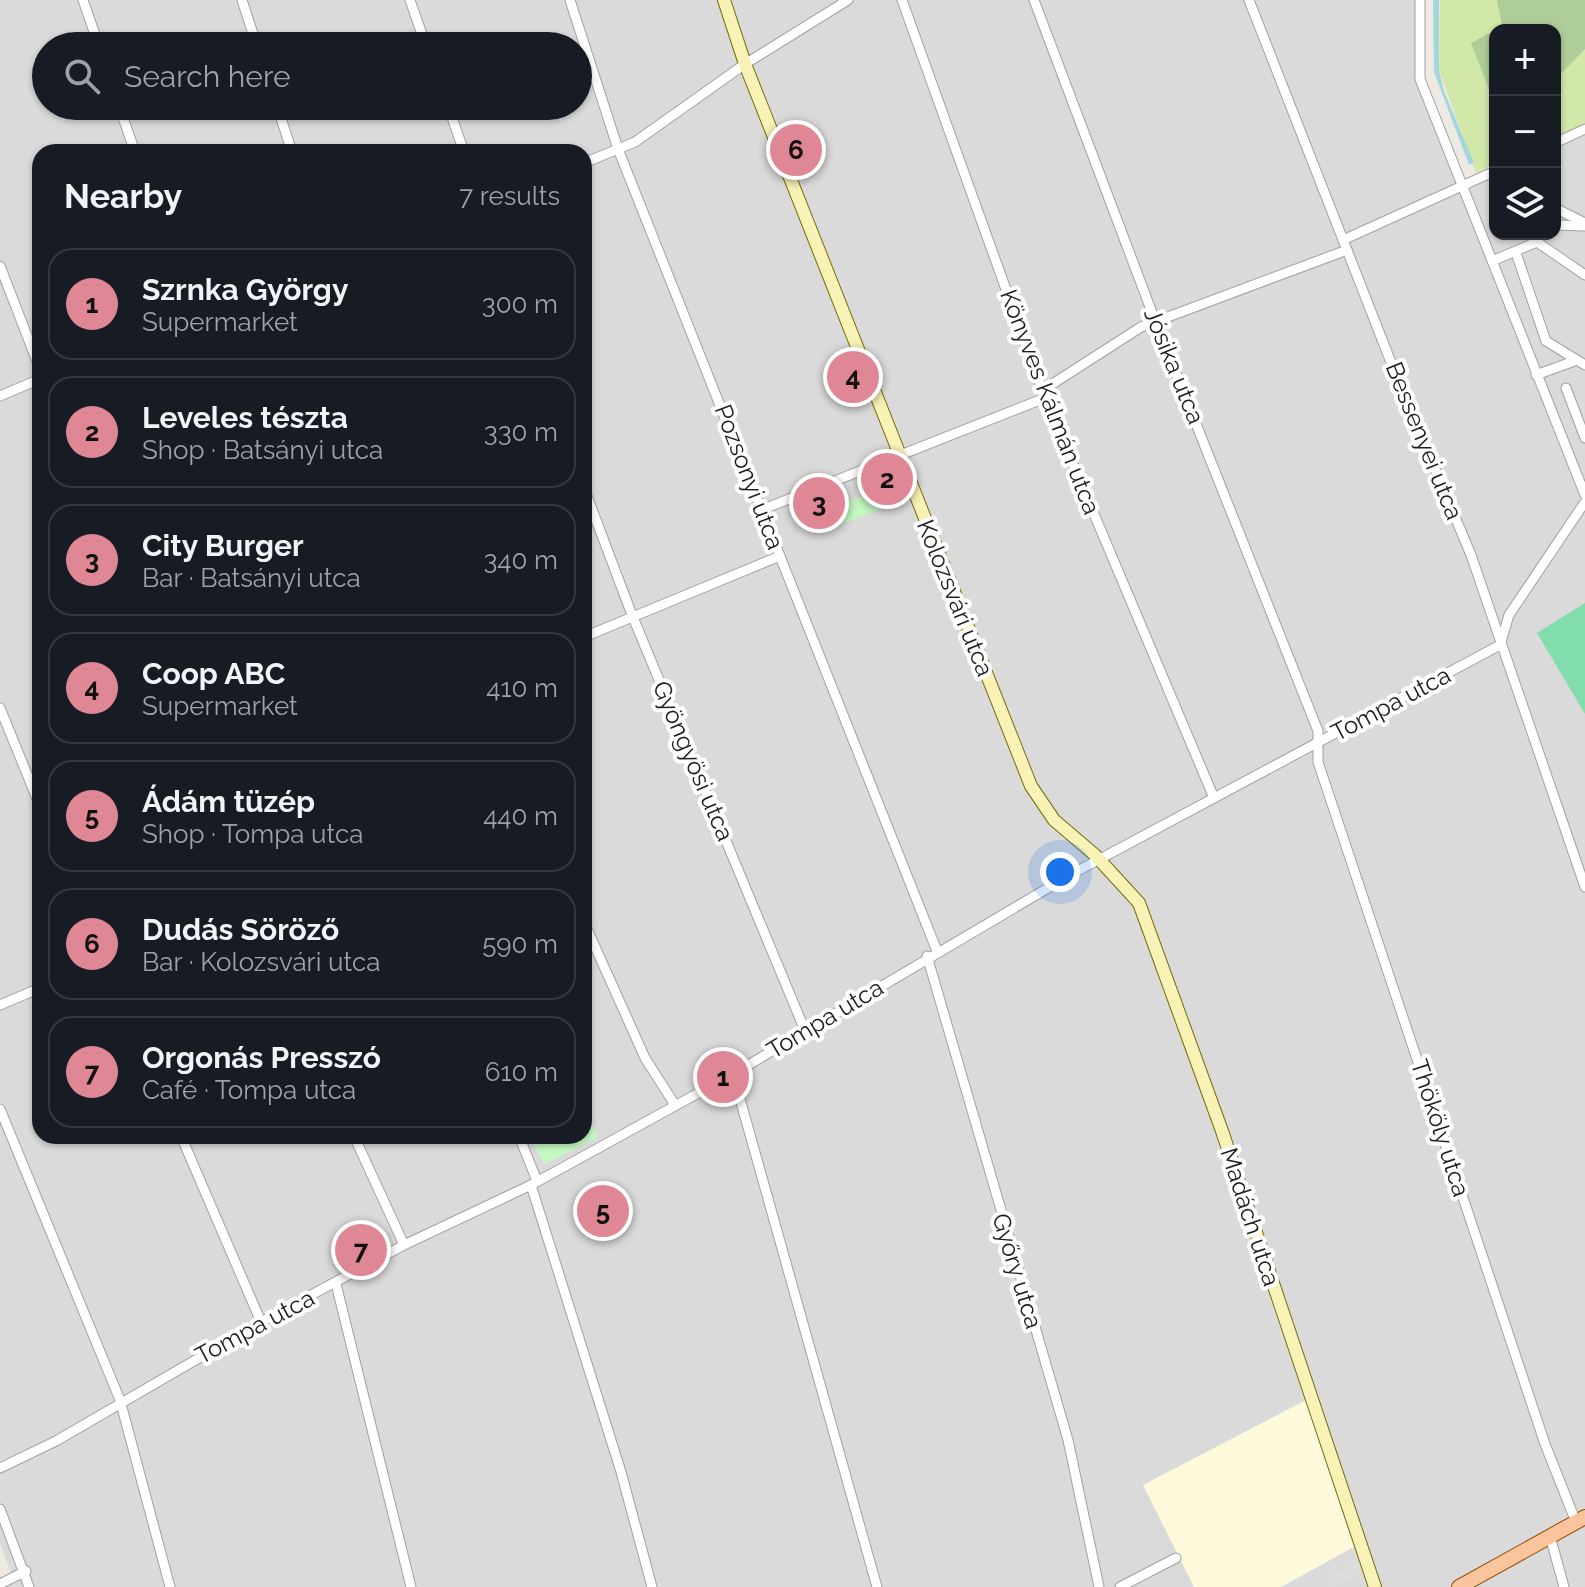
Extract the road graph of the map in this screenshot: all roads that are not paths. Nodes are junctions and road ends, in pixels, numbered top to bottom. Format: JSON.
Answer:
{"nodes":[{"id":1,"x":83,"y":0,"type":"edge"},
{"id":2,"x":242,"y":0,"type":"edge"},
{"id":3,"x":410,"y":0,"type":"edge"},
{"id":4,"x":570,"y":0,"type":"edge"},
{"id":5,"x":724,"y":0,"type":"edge"},
{"id":6,"x":848,"y":0,"type":"edge"},
{"id":7,"x":902,"y":0,"type":"edge"},
{"id":8,"x":1034,"y":0,"type":"edge"},
{"id":9,"x":1249,"y":0,"type":"edge"},
{"id":10,"x":1420,"y":0,"type":"edge"},
{"id":11,"x":94,"y":32,"type":"edge"},
{"id":12,"x":252,"y":32,"type":"edge"},
{"id":13,"x":421,"y":32,"type":"edge"},
{"id":14,"x":580,"y":32,"type":"edge"},
{"id":15,"x":745,"y":64,"type":"junction"},
{"id":16,"x":592,"y":68,"type":"edge"},
{"id":17,"x":124,"y":120,"type":"edge"},
{"id":18,"x":282,"y":120,"type":"edge"},
{"id":19,"x":453,"y":120,"type":"edge"},
{"id":20,"x":1584,"y":133,"type":"edge"},
{"id":21,"x":1561,"y":141,"type":"edge"},
{"id":22,"x":132,"y":144,"type":"edge"},
{"id":23,"x":289,"y":144,"type":"edge"},
{"id":24,"x":461,"y":144,"type":"edge"},
{"id":25,"x":618,"y":149,"type":"junction"},
{"id":26,"x":592,"y":160,"type":"edge"},
{"id":27,"x":1489,"y":174,"type":"edge"},
{"id":28,"x":1465,"y":186,"type":"junction"},
{"id":29,"x":1561,"y":212,"type":"edge"},
{"id":30,"x":1585,"y":224,"type":"edge"},
{"id":31,"x":1561,"y":225,"type":"edge"},
{"id":32,"x":1536,"y":240,"type":"edge"},
{"id":33,"x":1541,"y":240,"type":"edge"},
{"id":34,"x":1345,"y":245,"type":"junction"},
{"id":35,"x":1516,"y":253,"type":"junction"},
{"id":36,"x":1492,"y":261,"type":"junction"},
{"id":37,"x":0,"y":266,"type":"edge"},
{"id":38,"x":1585,"y":275,"type":"edge"},
{"id":39,"x":1156,"y":323,"type":"junction"},
{"id":40,"x":32,"y":348,"type":"edge"},
{"id":41,"x":1581,"y":363,"type":"edge"},
{"id":42,"x":1536,"y":375,"type":"junction"},
{"id":43,"x":32,"y":382,"type":"edge"},
{"id":44,"x":1566,"y":388,"type":"dead end"},
{"id":45,"x":1044,"y":394,"type":"junction"},
{"id":46,"x":0,"y":396,"type":"edge"},
{"id":47,"x":1585,"y":438,"type":"edge"},
{"id":48,"x":898,"y":456,"type":"junction"},
{"id":49,"x":1585,"y":495,"type":"edge"},
{"id":50,"x":1585,"y":502,"type":"edge"},
{"id":51,"x":592,"y":509,"type":"edge"},
{"id":52,"x":761,"y":510,"type":"junction"},
{"id":53,"x":780,"y":556,"type":"junction"},
{"id":54,"x":632,"y":615,"type":"junction"},
{"id":55,"x":592,"y":633,"type":"edge"},
{"id":56,"x":1500,"y":645,"type":"junction"},
{"id":57,"x":0,"y":708,"type":"edge"},
{"id":58,"x":1318,"y":731,"type":"joint"},
{"id":59,"x":1317,"y":743,"type":"junction"},
{"id":60,"x":32,"y":786,"type":"edge"},
{"id":61,"x":1214,"y":798,"type":"junction"},
{"id":62,"x":1101,"y":861,"type":"junction"},
{"id":63,"x":1585,"y":887,"type":"edge"},
{"id":64,"x":592,"y":940,"type":"edge"},
{"id":65,"x":937,"y":951,"type":"junction"},
{"id":66,"x":927,"y":956,"type":"junction"},
{"id":67,"x":32,"y":991,"type":"edge"},
{"id":68,"x":0,"y":1005,"type":"edge"},
{"id":69,"x":806,"y":1033,"type":"junction"},
{"id":70,"x":733,"y":1074,"type":"junction"},
{"id":71,"x":675,"y":1105,"type":"junction"},
{"id":72,"x":0,"y":1109,"type":"edge"},
{"id":73,"x":184,"y":1144,"type":"edge"},
{"id":74,"x":358,"y":1144,"type":"edge"},
{"id":75,"x":522,"y":1144,"type":"edge"},
{"id":76,"x":534,"y":1183,"type":"junction"},
{"id":77,"x":404,"y":1245,"type":"junction"},
{"id":78,"x":336,"y":1284,"type":"junction"},
{"id":79,"x":261,"y":1322,"type":"junction"},
{"id":80,"x":120,"y":1400,"type":"junction"},
{"id":81,"x":0,"y":1468,"type":"edge"},
{"id":82,"x":0,"y":1509,"type":"edge"},
{"id":83,"x":1581,"y":1519,"type":"edge"},
{"id":84,"x":1550,"y":1536,"type":"junction"},
{"id":85,"x":1176,"y":1558,"type":"dead end"},
{"id":86,"x":26,"y":1571,"type":"junction"},
{"id":87,"x":0,"y":1584,"type":"edge"},
{"id":88,"x":29,"y":1587,"type":"edge"},
{"id":89,"x":170,"y":1587,"type":"edge"},
{"id":90,"x":411,"y":1587,"type":"edge"},
{"id":91,"x":652,"y":1587,"type":"edge"},
{"id":92,"x":877,"y":1587,"type":"edge"},
{"id":93,"x":1099,"y":1587,"type":"edge"},
{"id":94,"x":1120,"y":1587,"type":"edge"},
{"id":95,"x":1375,"y":1587,"type":"edge"},
{"id":96,"x":1459,"y":1587,"type":"edge"},
{"id":97,"x":1564,"y":1587,"type":"edge"}],
"edges":[{"from":1,"to":11,"type":"street"},
{"from":2,"to":12,"type":"street"},
{"from":3,"to":13,"type":"street"},
{"from":4,"to":14,"type":"street","name":"Pozsonyi utca"},
{"from":5,"to":15,"type":"street","name":"Kolozsvári utca"},
{"from":6,"to":15,"type":"street"},
{"from":7,"to":45,"type":"street","name":"Könyves Kálmán utca"},
{"from":8,"to":39,"type":"street","name":"Jósika utca"},
{"from":9,"to":34,"type":"street","name":"Bessenyei utca"},
{"from":10,"to":28,"type":"street"},
{"from":15,"to":25,"type":"street"},
{"from":15,"to":48,"type":"street","name":"Kolozsvári utca"},
{"from":16,"to":25,"type":"street","name":"Pozsonyi utca"},
{"from":17,"to":22,"type":"street"},
{"from":18,"to":23,"type":"street"},
{"from":19,"to":24,"type":"street"},
{"from":20,"to":21,"type":"street"},
{"from":25,"to":26,"type":"street"},
{"from":25,"to":52,"type":"street","name":"Pozsonyi utca"},
{"from":27,"to":28,"type":"street"},
{"from":28,"to":34,"type":"street"},
{"from":28,"to":36,"type":"street"},
{"from":29,"to":30,"type":"street"},
{"from":30,"to":31,"type":"street"},
{"from":32,"to":35,"type":"street"},
{"from":33,"to":38,"type":"street"},
{"from":34,"to":39,"type":"street"},
{"from":34,"to":56,"type":"street","name":"Bessenyei utca"},
{"from":35,"to":36,"type":"street"},
{"from":35,"to":41,"type":"street"},
{"from":36,"to":42,"type":"street"},
{"from":37,"to":40,"type":"street"},
{"from":39,"to":45,"type":"street"},
{"from":39,"to":58,"type":"street","name":"Jósika utca"},
{"from":41,"to":42,"type":"street"},
{"from":42,"to":49,"type":"street"},
{"from":43,"to":46,"type":"street"},
{"from":44,"to":47,"type":"street"},
{"from":45,"to":48,"type":"street"},
{"from":45,"to":61,"type":"street","name":"Könyves Kálmán utca"},
{"from":48,"to":52,"type":"street"},
{"from":48,"to":62,"type":"street","name":"Kolozsvári utca"},
{"from":50,"to":56,"type":"street"},
{"from":51,"to":54,"type":"street","name":"Gyöngyösi utca"},
{"from":52,"to":53,"type":"street","name":"Pozsonyi utca"},
{"from":53,"to":54,"type":"street"},
{"from":53,"to":65,"type":"street","name":"Pozsonyi utca"},
{"from":54,"to":55,"type":"street"},
{"from":54,"to":69,"type":"street","name":"Gyöngyösi utca"},
{"from":56,"to":59,"type":"street","name":"Tompa utca"},
{"from":56,"to":63,"type":"street","name":"Bessenyei utca"},
{"from":57,"to":60,"type":"street"},
{"from":58,"to":59,"type":"street","name":"Thököly utca"},
{"from":59,"to":61,"type":"street","name":"Tompa utca"},
{"from":59,"to":83,"type":"street","name":"Thököly utca"},
{"from":61,"to":62,"type":"street","name":"Tompa utca"},
{"from":62,"to":65,"type":"street","name":"Tompa utca"},
{"from":62,"to":95,"type":"street","name":"Madách utca"},
{"from":64,"to":71,"type":"street"},
{"from":65,"to":66,"type":"street","name":"Tompa utca"},
{"from":66,"to":69,"type":"street","name":"Tompa utca"},
{"from":66,"to":93,"type":"street","name":"Győry utca"},
{"from":67,"to":68,"type":"street"},
{"from":69,"to":70,"type":"street","name":"Tompa utca"},
{"from":70,"to":71,"type":"street","name":"Tompa utca"},
{"from":70,"to":92,"type":"street"},
{"from":71,"to":76,"type":"street","name":"Tompa utca"},
{"from":72,"to":80,"type":"street"},
{"from":73,"to":79,"type":"street"},
{"from":74,"to":77,"type":"street"},
{"from":75,"to":76,"type":"street"},
{"from":76,"to":77,"type":"street","name":"Tompa utca"},
{"from":76,"to":91,"type":"street"},
{"from":77,"to":78,"type":"street","name":"Tompa utca"},
{"from":78,"to":79,"type":"street","name":"Tompa utca"},
{"from":78,"to":90,"type":"street"},
{"from":79,"to":80,"type":"street","name":"Tompa utca"},
{"from":80,"to":81,"type":"street","name":"Tompa utca"},
{"from":80,"to":89,"type":"street"},
{"from":82,"to":86,"type":"street"},
{"from":83,"to":84,"type":"main road"},
{"from":84,"to":96,"type":"main road"},
{"from":84,"to":97,"type":"street"},
{"from":85,"to":94,"type":"street"},
{"from":86,"to":87,"type":"street"},
{"from":86,"to":88,"type":"street"}]}
